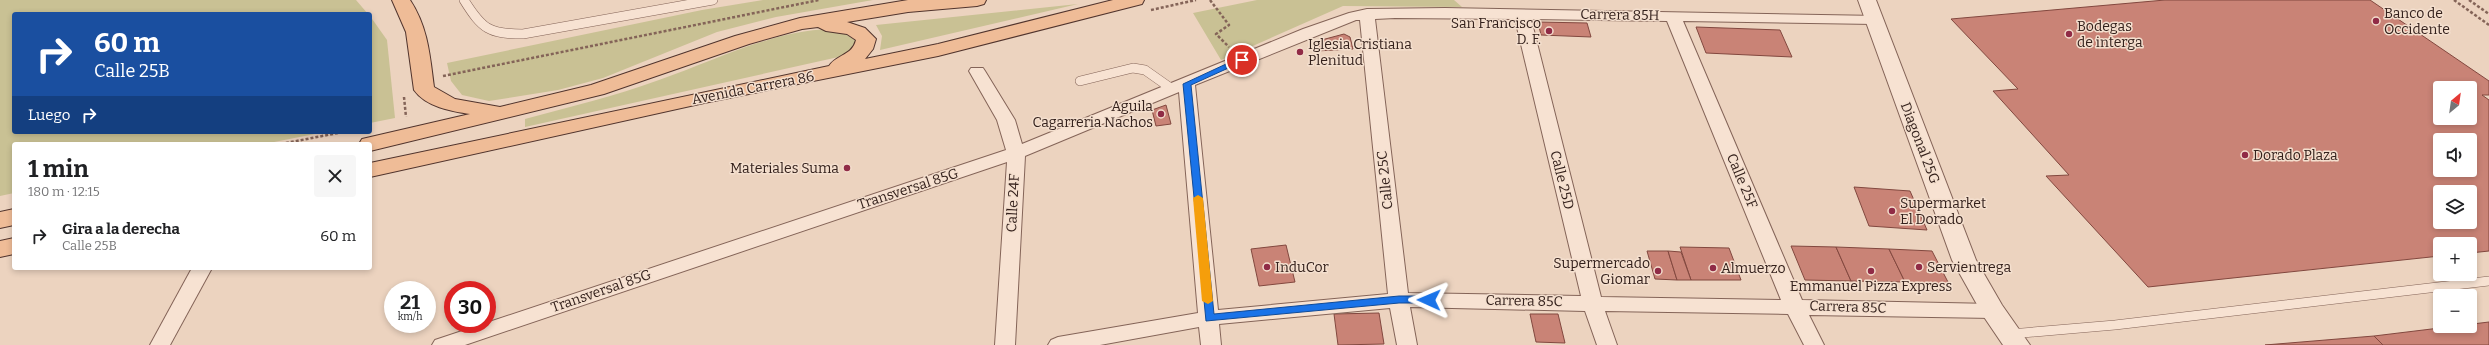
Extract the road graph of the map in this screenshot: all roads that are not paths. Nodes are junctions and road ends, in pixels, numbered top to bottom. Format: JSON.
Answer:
{"nodes":[{"id":1,"x":400,"y":0,"type":"edge"},
{"id":2,"x":464,"y":0,"type":"edge"},
{"id":3,"x":713,"y":0,"type":"edge"},
{"id":4,"x":977,"y":0,"type":"edge"},
{"id":5,"x":1135,"y":0,"type":"edge"},
{"id":6,"x":1870,"y":10,"type":"edge"},
{"id":7,"x":1367,"y":14,"type":"junction"},
{"id":8,"x":1522,"y":14,"type":"junction"},
{"id":9,"x":1673,"y":16,"type":"junction"},
{"id":10,"x":800,"y":24,"type":"junction"},
{"id":11,"x":976,"y":71,"type":"dead end"},
{"id":12,"x":818,"y":76,"type":"junction"},
{"id":13,"x":1080,"y":81,"type":"dead end"},
{"id":14,"x":1180,"y":86,"type":"junction"},
{"id":15,"x":521,"y":110,"type":"junction"},
{"id":16,"x":372,"y":144,"type":"edge"},
{"id":17,"x":1016,"y":153,"type":"junction"},
{"id":18,"x":372,"y":170,"type":"edge"},
{"id":19,"x":12,"y":217,"type":"edge"},
{"id":20,"x":0,"y":220,"type":"edge"},
{"id":21,"x":12,"y":246,"type":"edge"},
{"id":22,"x":0,"y":249,"type":"edge"},
{"id":23,"x":201,"y":270,"type":"edge"},
{"id":24,"x":2489,"y":281,"type":"edge"},
{"id":25,"x":1399,"y":300,"type":"junction"},
{"id":26,"x":1592,"y":302,"type":"junction"},
{"id":27,"x":1794,"y":306,"type":"junction"},
{"id":28,"x":1993,"y":311,"type":"junction"},
{"id":29,"x":1209,"y":318,"type":"junction"},
{"id":30,"x":2013,"y":340,"type":"edge"},
{"id":31,"x":160,"y":345,"type":"edge"},
{"id":32,"x":442,"y":345,"type":"edge"},
{"id":33,"x":1005,"y":345,"type":"edge"},
{"id":34,"x":1058,"y":345,"type":"edge"},
{"id":35,"x":1211,"y":345,"type":"edge"},
{"id":36,"x":1407,"y":345,"type":"edge"},
{"id":37,"x":1607,"y":345,"type":"edge"},
{"id":38,"x":1814,"y":345,"type":"edge"}],
"edges":[{"from":1,"to":15,"type":"main road"},
{"from":2,"to":3,"type":"lane"},
{"from":4,"to":10,"type":"main road"},
{"from":5,"to":12,"type":"main road","name":"Avenida Carrera 86"},
{"from":6,"to":9,"type":"street","name":"Carrera 85H"},
{"from":6,"to":28,"type":"street","name":"Diagonal 25G"},
{"from":7,"to":8,"type":"street","name":"Carrera 85H"},
{"from":7,"to":14,"type":"street","name":"Transversal 85G"},
{"from":7,"to":25,"type":"street","name":"Calle 25C"},
{"from":8,"to":9,"type":"street","name":"Carrera 85H"},
{"from":8,"to":26,"type":"street","name":"Calle 25D"},
{"from":9,"to":27,"type":"street","name":"Calle 25F"},
{"from":10,"to":12,"type":"main road"},
{"from":10,"to":15,"type":"main road"},
{"from":11,"to":17,"type":"street","name":"Calle 24F"},
{"from":12,"to":18,"type":"main road","name":"Avenida Carrera 86"},
{"from":13,"to":14,"type":"lane"},
{"from":14,"to":17,"type":"street","name":"Transversal 85G"},
{"from":14,"to":29,"type":"street"},
{"from":15,"to":16,"type":"main road"},
{"from":17,"to":32,"type":"street","name":"Transversal 85G"},
{"from":17,"to":33,"type":"street","name":"Calle 24F"},
{"from":19,"to":20,"type":"main road"},
{"from":21,"to":22,"type":"main road"},
{"from":23,"to":31,"type":"street"},
{"from":24,"to":30,"type":"lane"},
{"from":25,"to":26,"type":"street","name":"Carrera 85C"},
{"from":25,"to":29,"type":"street","name":"Carrera 85C"},
{"from":25,"to":36,"type":"street","name":"Calle 25C"},
{"from":26,"to":27,"type":"street","name":"Carrera 85C"},
{"from":26,"to":37,"type":"street","name":"Calle 25D"},
{"from":27,"to":28,"type":"street","name":"Carrera 85C"},
{"from":27,"to":38,"type":"street","name":"Calle 25F"},
{"from":28,"to":30,"type":"street","name":"Diagonal 25G"},
{"from":29,"to":34,"type":"street","name":"Carrera 85C"},
{"from":29,"to":35,"type":"street"}]}
